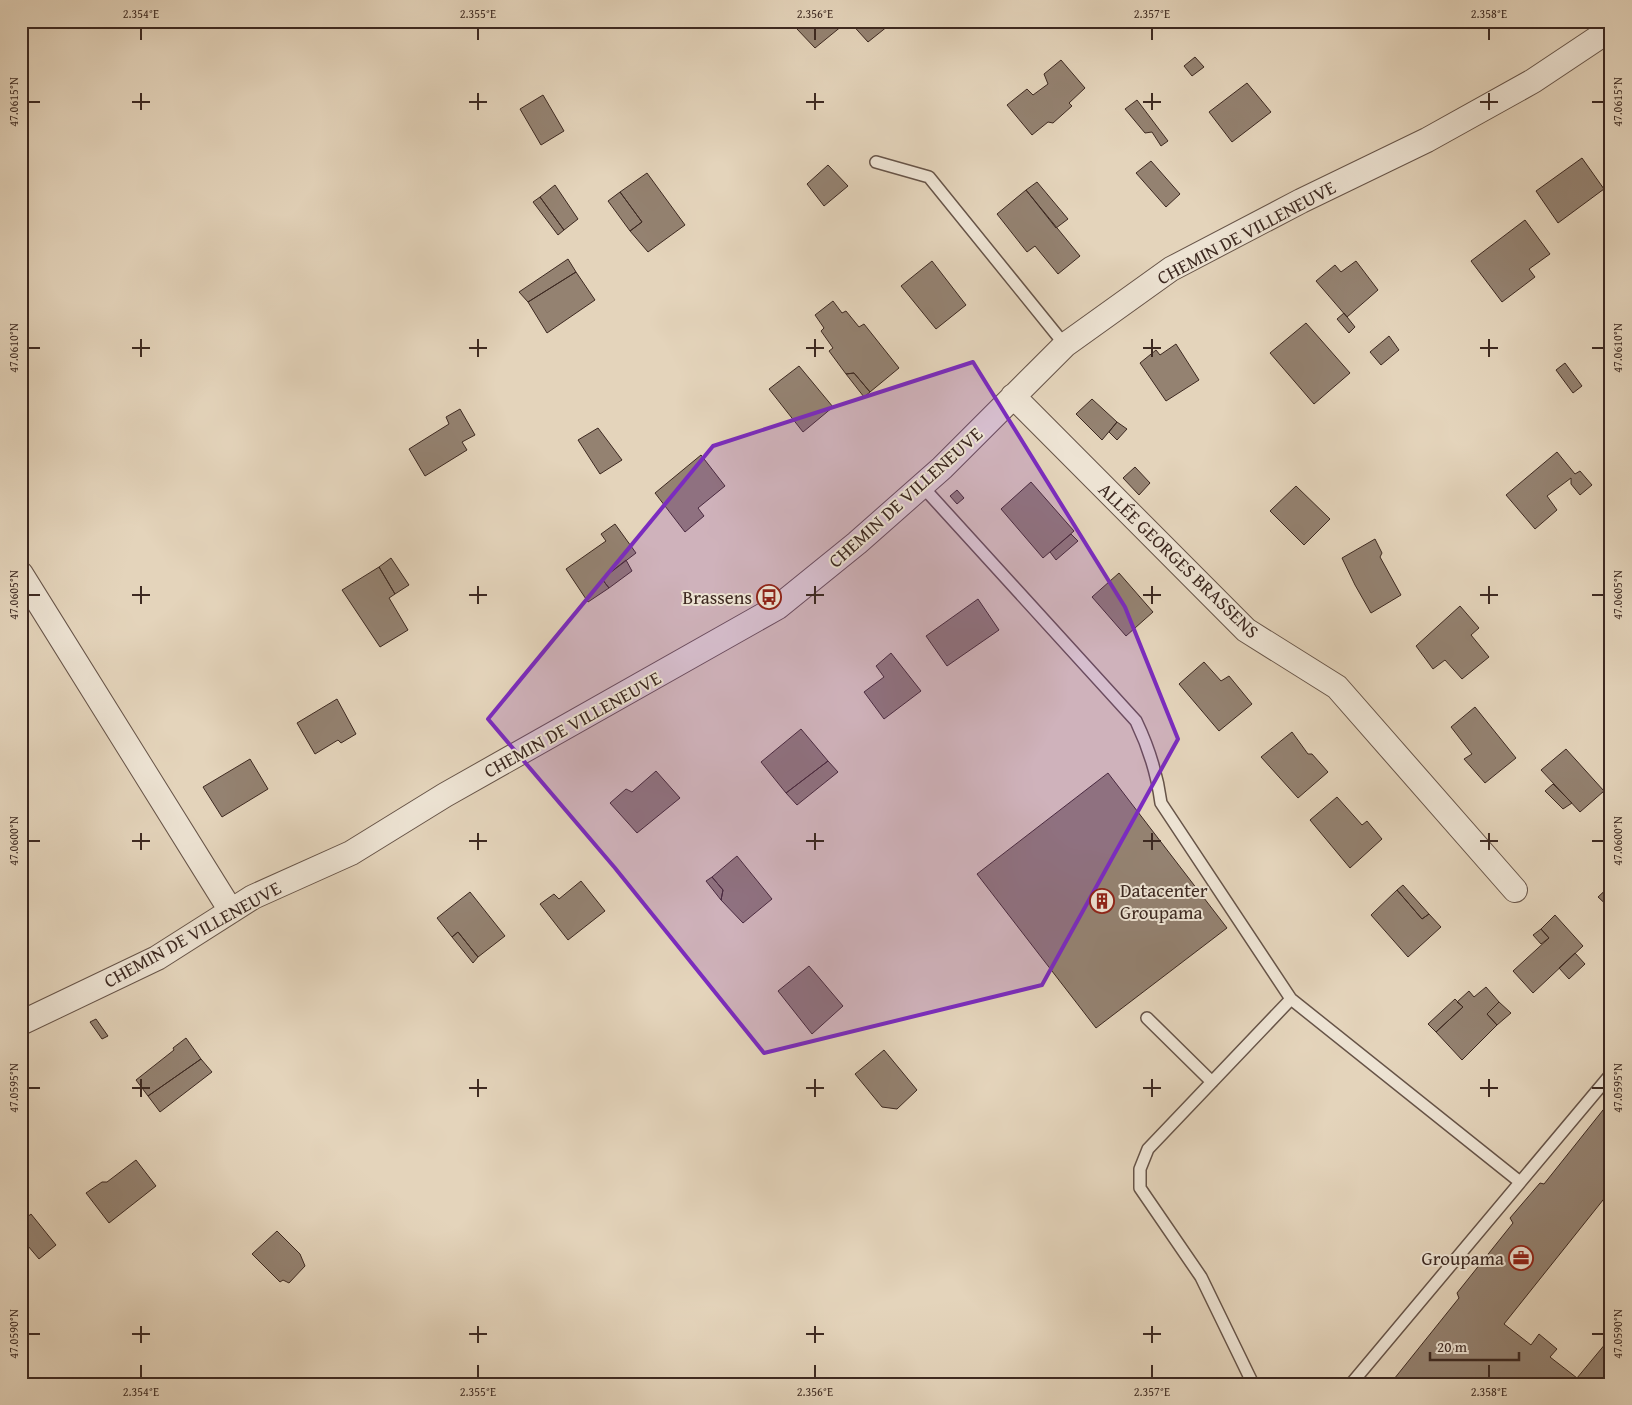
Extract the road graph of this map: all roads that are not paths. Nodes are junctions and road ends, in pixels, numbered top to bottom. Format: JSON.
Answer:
{"nodes":[{"id":1,"x":1611,"y":29,"type":"edge"},
{"id":2,"x":876,"y":162,"type":"dead end"},
{"id":3,"x":1065,"y":345,"type":"junction"},
{"id":4,"x":1013,"y":396,"type":"junction"},
{"id":5,"x":922,"y":486,"type":"junction"},
{"id":6,"x":21,"y":574,"type":"edge"},
{"id":7,"x":1515,"y":890,"type":"dead end"},
{"id":8,"x":231,"y":911,"type":"junction"},
{"id":9,"x":1291,"y":999,"type":"junction"},
{"id":10,"x":1147,"y":1018,"type":"dead end"},
{"id":11,"x":21,"y":1023,"type":"edge"},
{"id":12,"x":1611,"y":1074,"type":"edge"},
{"id":13,"x":1212,"y":1082,"type":"junction"},
{"id":14,"x":1520,"y":1182,"type":"junction"},
{"id":15,"x":1252,"y":1384,"type":"edge"},
{"id":16,"x":1351,"y":1384,"type":"edge"}],
"edges":[{"from":1,"to":3,"type":"street","name":"CHEMIN DE VILLENEUVE"},
{"from":2,"to":3,"type":"lane"},
{"from":3,"to":4,"type":"street","name":"CHEMIN DE VILLENEUVE"},
{"from":4,"to":5,"type":"street","name":"CHEMIN DE VILLENEUVE"},
{"from":4,"to":7,"type":"street","name":"ALLÉE GEORGES BRASSENS"},
{"from":5,"to":8,"type":"street","name":"CHEMIN DE VILLENEUVE"},
{"from":5,"to":9,"type":"lane"},
{"from":6,"to":8,"type":"street"},
{"from":8,"to":11,"type":"street","name":"CHEMIN DE VILLENEUVE"},
{"from":9,"to":13,"type":"lane"},
{"from":9,"to":14,"type":"lane"},
{"from":10,"to":13,"type":"lane"},
{"from":12,"to":14,"type":"lane"},
{"from":13,"to":15,"type":"lane"},
{"from":14,"to":16,"type":"lane"}]}
